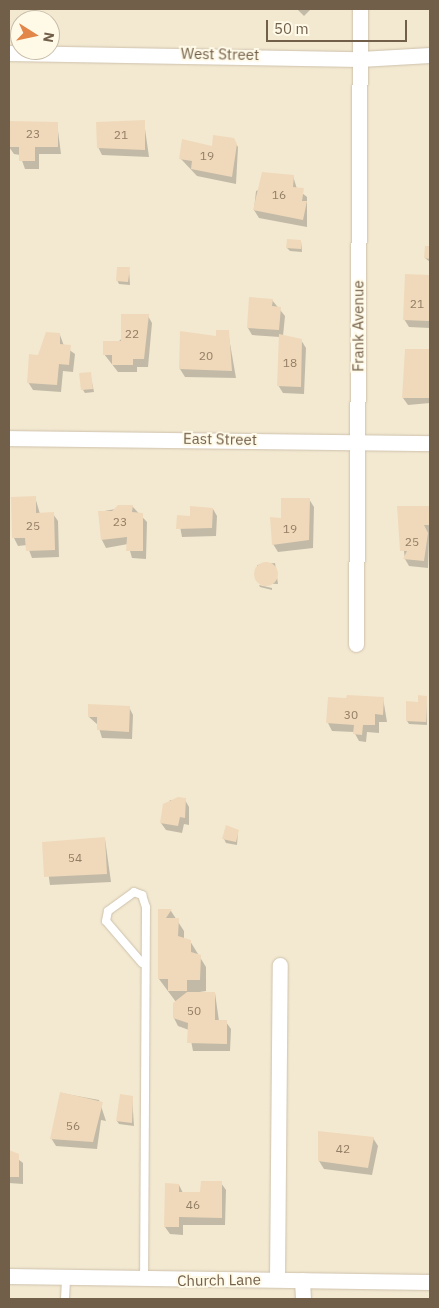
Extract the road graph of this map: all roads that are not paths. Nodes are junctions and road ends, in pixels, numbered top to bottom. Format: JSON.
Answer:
{"nodes":[{"id":1,"x":360,"y":9,"type":"edge"},
{"id":2,"x":9,"y":52,"type":"edge"},
{"id":3,"x":430,"y":55,"type":"edge"},
{"id":4,"x":360,"y":59,"type":"junction"},
{"id":5,"x":9,"y":438,"type":"edge"},
{"id":6,"x":357,"y":442,"type":"junction"},
{"id":7,"x":430,"y":443,"type":"edge"},
{"id":8,"x":356,"y":644,"type":"dead end"},
{"id":9,"x":142,"y":963,"type":"junction"},
{"id":10,"x":280,"y":965,"type":"dead end"},
{"id":11,"x":9,"y":1276,"type":"edge"},
{"id":12,"x":66,"y":1278,"type":"junction"},
{"id":13,"x":277,"y":1279,"type":"junction"},
{"id":14,"x":144,"y":1280,"type":"junction"},
{"id":15,"x":302,"y":1280,"type":"junction"},
{"id":16,"x":430,"y":1282,"type":"edge"},
{"id":17,"x":65,"y":1299,"type":"edge"},
{"id":18,"x":303,"y":1299,"type":"edge"}],
"edges":[{"from":1,"to":4,"type":"street","name":"Frank Avenue"},
{"from":2,"to":4,"type":"street","name":"West Street"},
{"from":3,"to":4,"type":"street","name":"West Street"},
{"from":4,"to":6,"type":"street","name":"Frank Avenue"},
{"from":5,"to":6,"type":"street","name":"East Street"},
{"from":6,"to":7,"type":"street","name":"East Street"},
{"from":6,"to":8,"type":"street","name":"Frank Avenue"},
{"from":9,"to":9,"type":"lane"},
{"from":9,"to":14,"type":"lane"},
{"from":10,"to":13,"type":"street"},
{"from":11,"to":12,"type":"street","name":"Church Lane"},
{"from":12,"to":14,"type":"street","name":"Church Lane"},
{"from":12,"to":17,"type":"lane"},
{"from":13,"to":14,"type":"street","name":"Church Lane"},
{"from":13,"to":15,"type":"street","name":"Church Lane"},
{"from":15,"to":16,"type":"street","name":"Church Lane"},
{"from":15,"to":18,"type":"street"}]}
